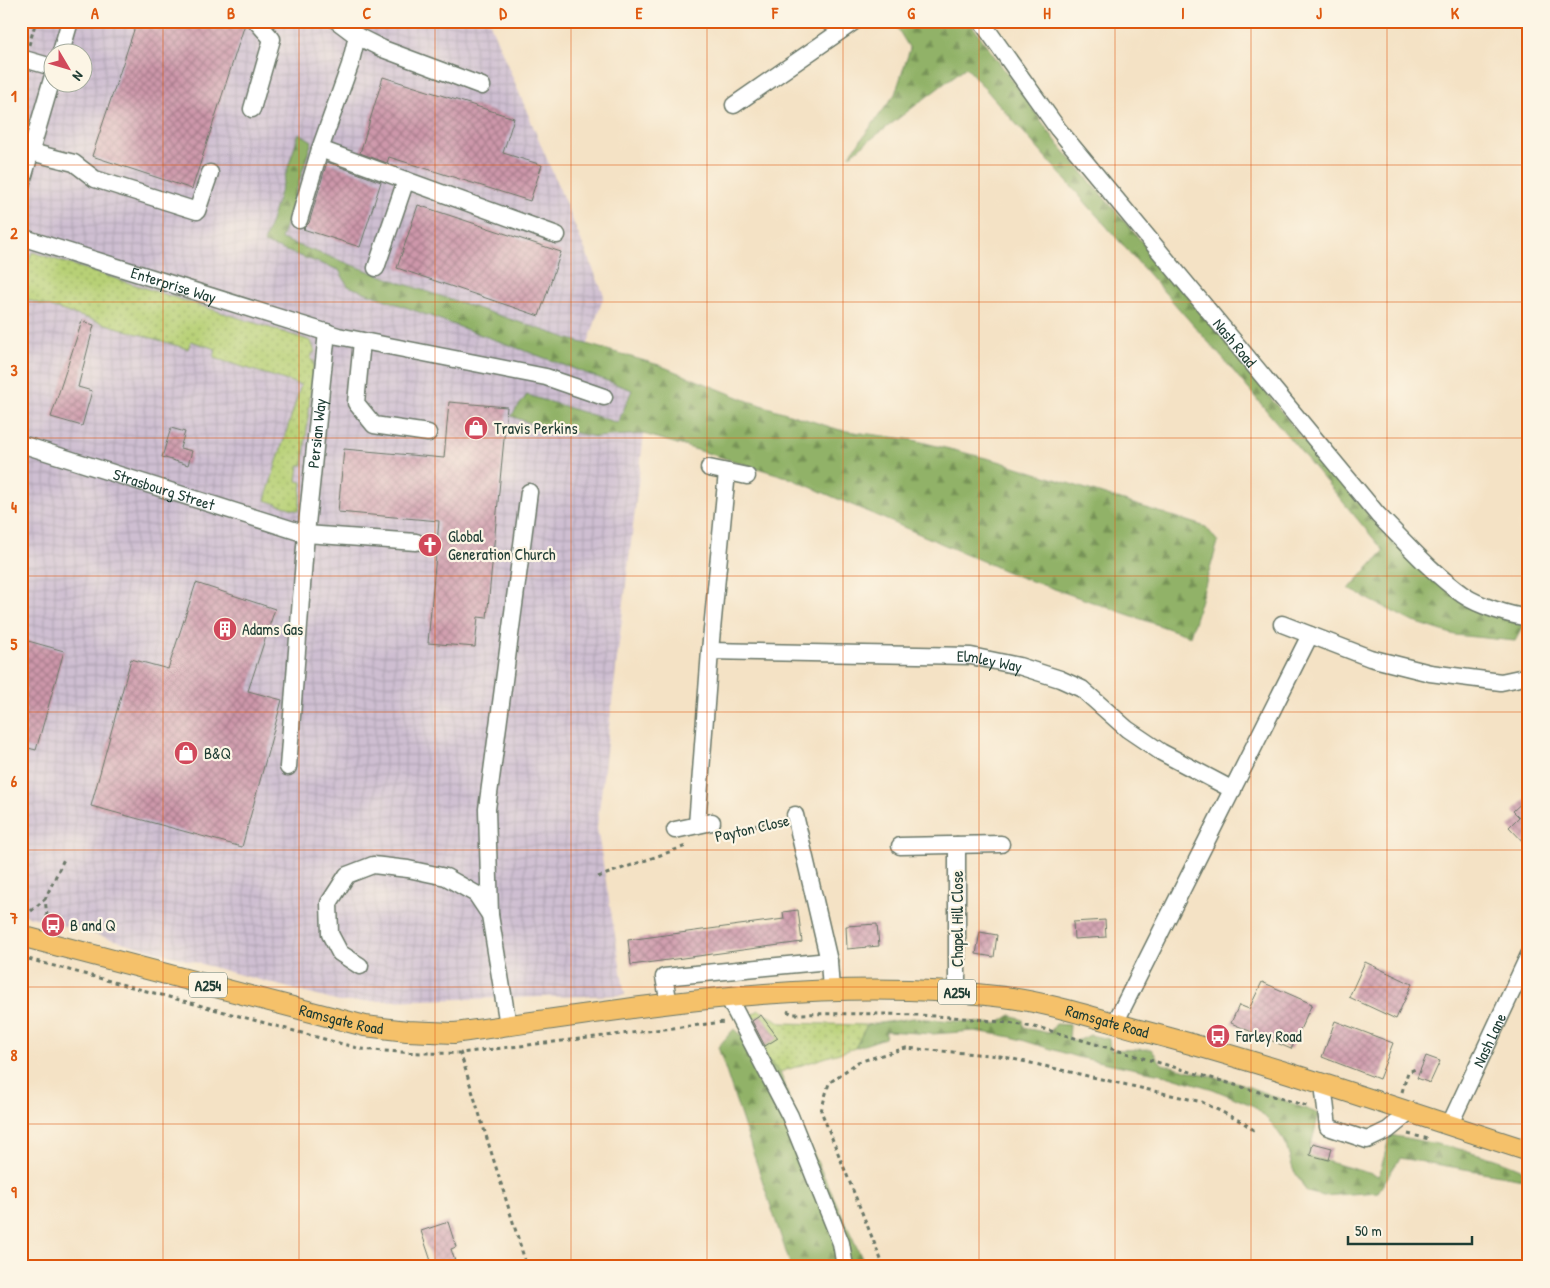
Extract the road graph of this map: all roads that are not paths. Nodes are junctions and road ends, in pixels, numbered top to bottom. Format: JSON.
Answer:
{"nodes":[{"id":1,"x":70,"y":21,"type":"edge"},
{"id":2,"x":256,"y":21,"type":"edge"},
{"id":3,"x":337,"y":21,"type":"edge"},
{"id":4,"x":855,"y":21,"type":"edge"},
{"id":5,"x":981,"y":21,"type":"edge"},
{"id":6,"x":357,"y":36,"type":"junction"},
{"id":7,"x":64,"y":42,"type":"edge"},
{"id":8,"x":21,"y":58,"type":"edge"},
{"id":9,"x":42,"y":64,"type":"edge"},
{"id":10,"x":482,"y":86,"type":"dead end"},
{"id":11,"x":48,"y":92,"type":"edge"},
{"id":12,"x":734,"y":105,"type":"dead end"},
{"id":13,"x":252,"y":109,"type":"dead end"},
{"id":14,"x":320,"y":149,"type":"junction"},
{"id":15,"x":31,"y":152,"type":"junction"},
{"id":16,"x":210,"y":173,"type":"dead end"},
{"id":17,"x":406,"y":180,"type":"junction"},
{"id":18,"x":21,"y":185,"type":"edge"},
{"id":19,"x":299,"y":220,"type":"dead end"},
{"id":20,"x":557,"y":235,"type":"dead end"},
{"id":21,"x":21,"y":237,"type":"edge"},
{"id":22,"x":376,"y":268,"type":"dead end"},
{"id":23,"x":327,"y":332,"type":"junction"},
{"id":24,"x":362,"y":341,"type":"junction"},
{"id":25,"x":604,"y":397,"type":"dead end"},
{"id":26,"x":428,"y":433,"type":"dead end"},
{"id":27,"x":21,"y":444,"type":"edge"},
{"id":28,"x":709,"y":468,"type":"dead end"},
{"id":29,"x":727,"y":472,"type":"junction"},
{"id":30,"x":747,"y":476,"type":"dead end"},
{"id":31,"x":529,"y":492,"type":"dead end"},
{"id":32,"x":306,"y":534,"type":"junction"},
{"id":33,"x":416,"y":542,"type":"dead end"},
{"id":34,"x":1529,"y":618,"type":"edge"},
{"id":35,"x":1282,"y":624,"type":"dead end"},
{"id":36,"x":1310,"y":635,"type":"junction"},
{"id":37,"x":710,"y":651,"type":"junction"},
{"id":38,"x":1529,"y":676,"type":"edge"},
{"id":39,"x":288,"y":767,"type":"dead end"},
{"id":40,"x":1233,"y":790,"type":"junction"},
{"id":41,"x":795,"y":815,"type":"road end"},
{"id":42,"x":675,"y":830,"type":"dead end"},
{"id":43,"x":1001,"y":844,"type":"dead end"},
{"id":44,"x":957,"y":845,"type":"junction"},
{"id":45,"x":900,"y":846,"type":"dead end"},
{"id":46,"x":490,"y":915,"type":"junction"},
{"id":47,"x":21,"y":936,"type":"edge"},
{"id":48,"x":1529,"y":955,"type":"edge"},
{"id":49,"x":829,"y":961,"type":"junction"},
{"id":50,"x":360,"y":966,"type":"dead end"},
{"id":51,"x":831,"y":990,"type":"junction"},
{"id":52,"x":957,"y":992,"type":"junction"},
{"id":53,"x":728,"y":997,"type":"junction"},
{"id":54,"x":669,"y":1004,"type":"junction"},
{"id":55,"x":1115,"y":1023,"type":"junction"},
{"id":56,"x":508,"y":1025,"type":"junction"},
{"id":57,"x":1322,"y":1084,"type":"junction"},
{"id":58,"x":1403,"y":1110,"type":"junction"},
{"id":59,"x":1449,"y":1126,"type":"junction"},
{"id":60,"x":1529,"y":1151,"type":"edge"},
{"id":61,"x":845,"y":1267,"type":"edge"}],
"edges":[{"from":1,"to":7,"type":"street"},
{"from":2,"to":13,"type":"street"},
{"from":3,"to":6,"type":"street"},
{"from":4,"to":12,"type":"street"},
{"from":5,"to":34,"type":"street","name":"Nash Road"},
{"from":6,"to":10,"type":"street"},
{"from":6,"to":14,"type":"street"},
{"from":8,"to":9,"type":"street"},
{"from":11,"to":15,"type":"street"},
{"from":14,"to":17,"type":"street"},
{"from":14,"to":19,"type":"street"},
{"from":15,"to":16,"type":"street"},
{"from":15,"to":18,"type":"street"},
{"from":17,"to":20,"type":"street"},
{"from":17,"to":22,"type":"street"},
{"from":21,"to":23,"type":"street","name":"Enterprise Way"},
{"from":23,"to":24,"type":"street","name":"Enterprise Way"},
{"from":23,"to":32,"type":"street","name":"Persian Way"},
{"from":24,"to":25,"type":"street","name":"Enterprise Way"},
{"from":24,"to":26,"type":"street"},
{"from":27,"to":32,"type":"street","name":"Strasbourg Street"},
{"from":28,"to":29,"type":"street"},
{"from":29,"to":30,"type":"street"},
{"from":29,"to":37,"type":"street"},
{"from":31,"to":46,"type":"street"},
{"from":32,"to":33,"type":"street","name":"Strasbourg Street"},
{"from":32,"to":39,"type":"street","name":"Persian Way"},
{"from":35,"to":36,"type":"street"},
{"from":36,"to":38,"type":"street"},
{"from":36,"to":40,"type":"street"},
{"from":37,"to":40,"type":"street","name":"Elmley Way"},
{"from":37,"to":42,"type":"street"},
{"from":40,"to":55,"type":"street"},
{"from":41,"to":49,"type":"street","name":"Payton Close"},
{"from":43,"to":44,"type":"street"},
{"from":44,"to":45,"type":"street"},
{"from":44,"to":52,"type":"street","name":"Chapel Hill Close"},
{"from":46,"to":50,"type":"street"},
{"from":46,"to":56,"type":"street"},
{"from":47,"to":56,"type":"main road","name":"Ramsgate Road","number":"A254"},
{"from":48,"to":59,"type":"street","name":"Nash Lane"},
{"from":49,"to":51,"type":"street","name":"Payton Close"},
{"from":49,"to":54,"type":"street"},
{"from":51,"to":52,"type":"main road","name":"Ramsgate Road","number":"A254"},
{"from":51,"to":53,"type":"main road","name":"Ramsgate Road","number":"A254"},
{"from":52,"to":55,"type":"main road","name":"Ramsgate Road","number":"A254"},
{"from":53,"to":54,"type":"main road","name":"Ramsgate Road","number":"A254"},
{"from":53,"to":61,"type":"street"},
{"from":54,"to":56,"type":"main road","name":"Ramsgate Road","number":"A254"},
{"from":55,"to":57,"type":"main road","name":"Ramsgate Road","number":"A254"},
{"from":57,"to":58,"type":"main road","name":"Ramsgate Road","number":"A254"},
{"from":57,"to":58,"type":"street"},
{"from":58,"to":59,"type":"main road","name":"Ramsgate Road","number":"A254"},
{"from":59,"to":60,"type":"main road","name":"Ramsgate Road","number":"A254"}]}
